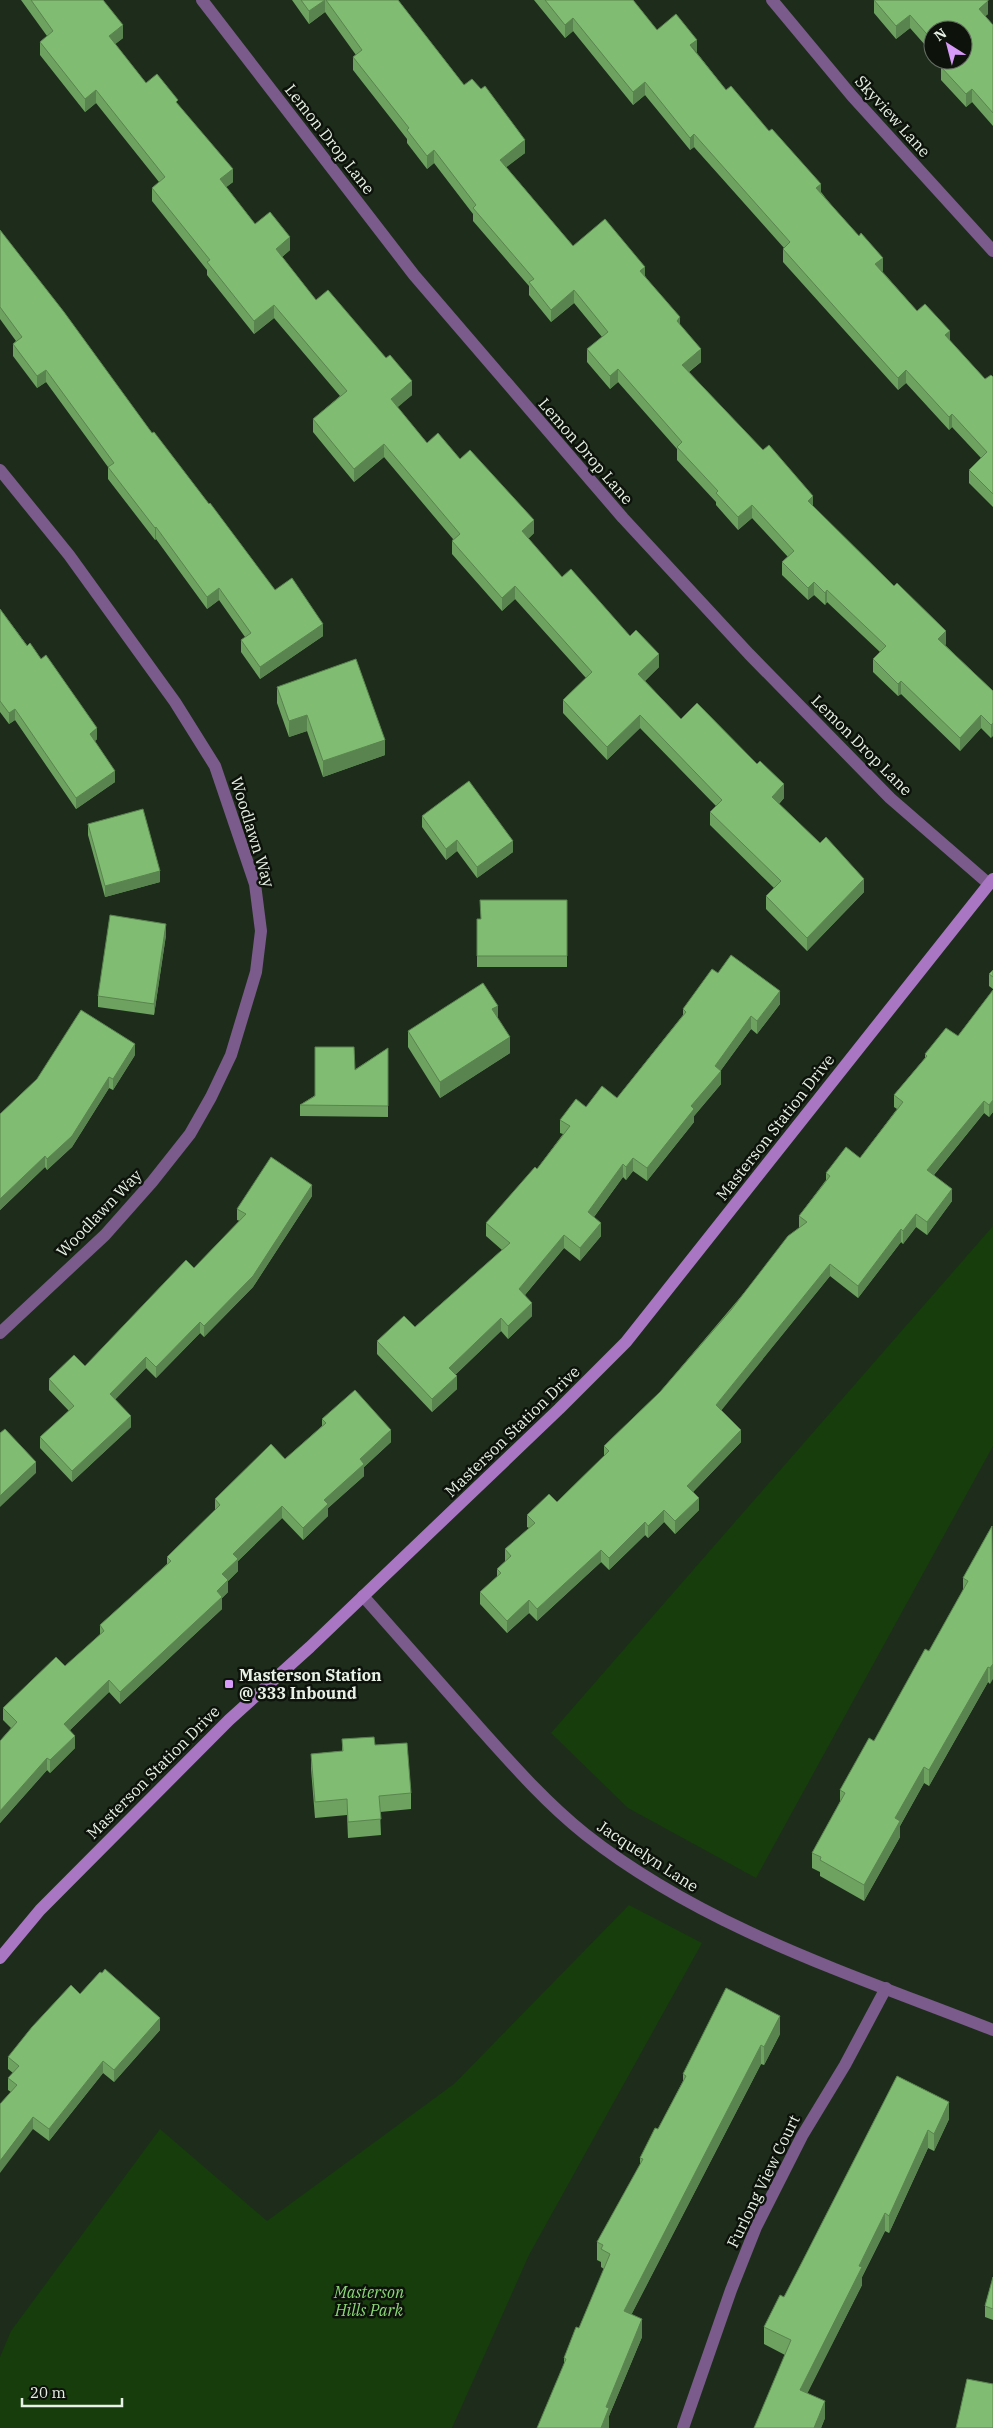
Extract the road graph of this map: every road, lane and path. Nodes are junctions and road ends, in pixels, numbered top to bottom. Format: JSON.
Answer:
{"nodes":[{"id":1,"x":202,"y":0,"type":"edge"},
{"id":2,"x":772,"y":0,"type":"edge"},
{"id":3,"x":993,"y":251,"type":"edge"},
{"id":4,"x":0,"y":470,"type":"edge"},
{"id":5,"x":991,"y":881,"type":"edge"},
{"id":6,"x":0,"y":1333,"type":"edge"},
{"id":7,"x":363,"y":1596,"type":"junction"},
{"id":8,"x":0,"y":1958,"type":"edge"},
{"id":9,"x":886,"y":1988,"type":"junction"},
{"id":10,"x":993,"y":2030,"type":"edge"},
{"id":11,"x":683,"y":2428,"type":"edge"}],
"edges":[{"from":1,"to":5,"type":"street","name":"Lemon Drop Lane"},
{"from":2,"to":3,"type":"street","name":"Skyview Lane"},
{"from":4,"to":6,"type":"street","name":"Woodlawn Way"},
{"from":5,"to":7,"type":"street","name":"Masterson Station Drive"},
{"from":7,"to":8,"type":"street","name":"Masterson Station Drive"},
{"from":7,"to":9,"type":"street","name":"Jacquelyn Lane"},
{"from":9,"to":10,"type":"street","name":"Jacquelyn Lane"},
{"from":9,"to":11,"type":"street","name":"Furlong View Court"}]}
